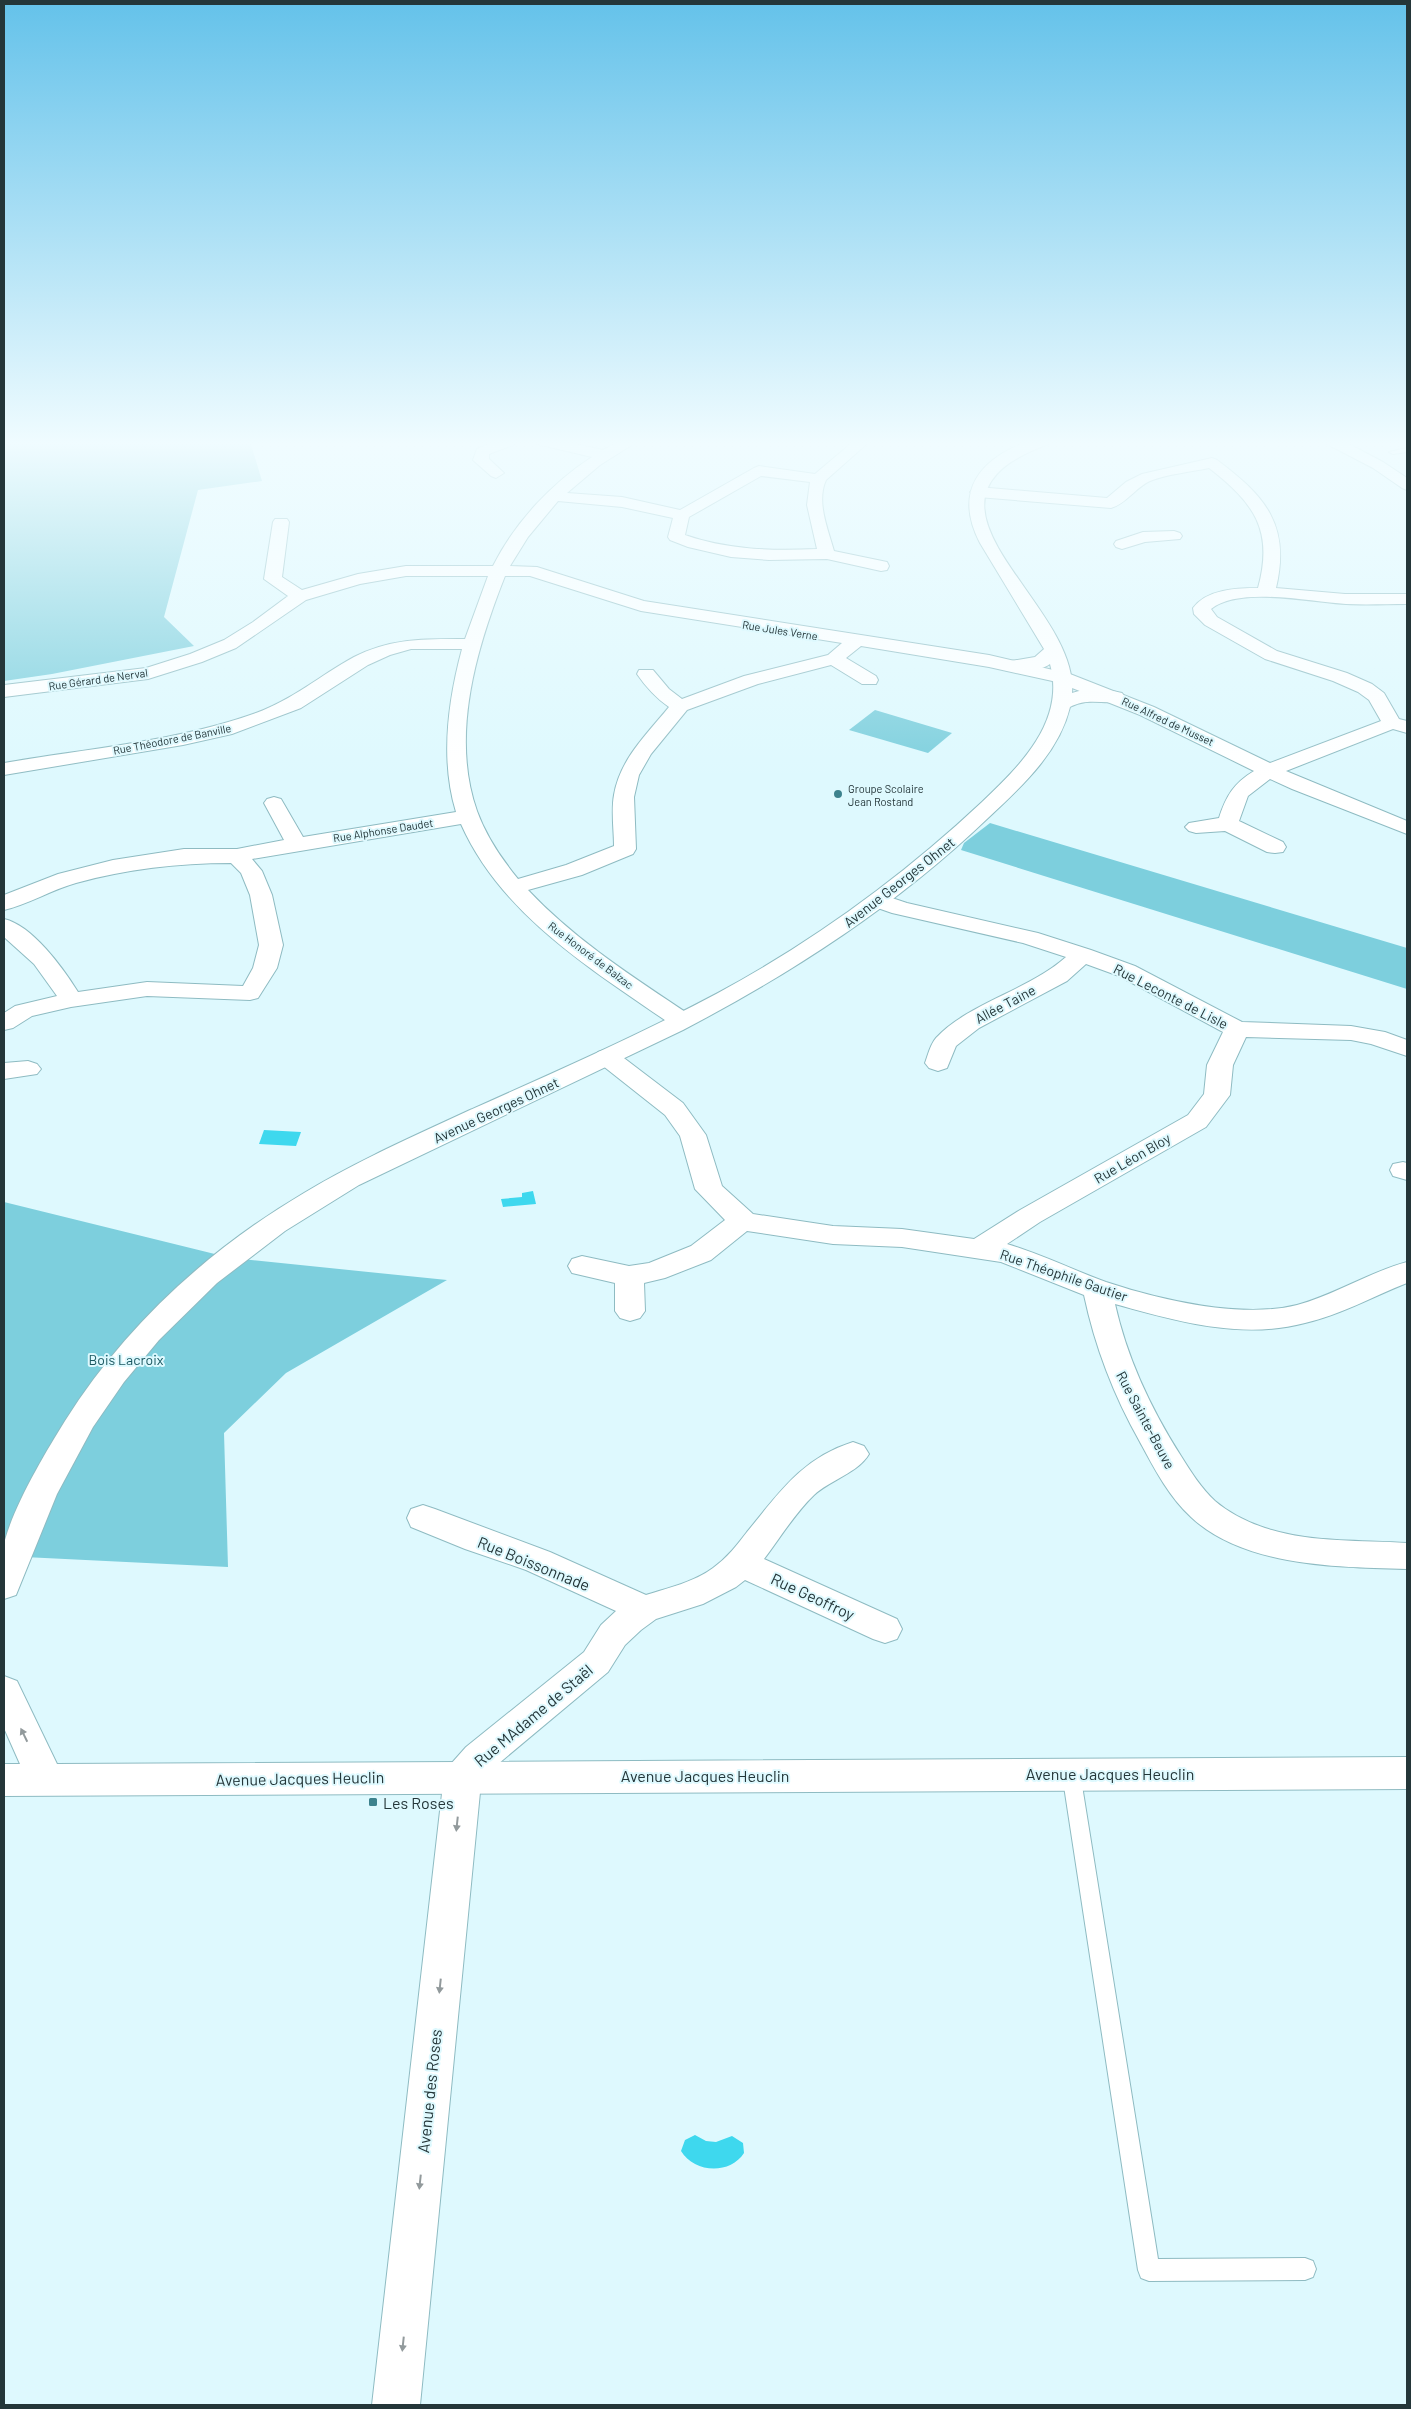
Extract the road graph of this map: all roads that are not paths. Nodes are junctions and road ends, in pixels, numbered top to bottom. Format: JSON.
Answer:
{"nodes":[{"id":1,"x":277,"y":553,"type":"edge"},
{"id":2,"x":508,"y":553,"type":"edge"},
{"id":3,"x":745,"y":553,"type":"edge"},
{"id":4,"x":996,"y":553,"type":"edge"},
{"id":5,"x":1272,"y":553,"type":"edge"},
{"id":6,"x":827,"y":554,"type":"joint"},
{"id":7,"x":881,"y":566,"type":"dead end"},
{"id":8,"x":500,"y":570,"type":"junction"},
{"id":9,"x":1266,"y":592,"type":"junction"},
{"id":10,"x":300,"y":596,"type":"junction"},
{"id":11,"x":1407,"y":598,"type":"edge"},
{"id":12,"x":856,"y":641,"type":"junction"},
{"id":13,"x":472,"y":644,"type":"junction"},
{"id":14,"x":1054,"y":650,"type":"junction"},
{"id":15,"x":834,"y":659,"type":"junction"},
{"id":16,"x":1012,"y":666,"type":"junction"},
{"id":17,"x":646,"y":674,"type":"dead end"},
{"id":18,"x":1063,"y":678,"type":"junction"},
{"id":19,"x":869,"y":680,"type":"dead end"},
{"id":20,"x":4,"y":691,"type":"edge"},
{"id":21,"x":1115,"y":697,"type":"junction"},
{"id":22,"x":1061,"y":704,"type":"junction"},
{"id":23,"x":680,"y":706,"type":"junction"},
{"id":24,"x":1400,"y":725,"type":"edge"},
{"id":25,"x":4,"y":769,"type":"edge"},
{"id":26,"x":1270,"y":770,"type":"junction"},
{"id":27,"x":274,"y":803,"type":"dead end"},
{"id":28,"x":469,"y":816,"type":"junction"},
{"id":29,"x":1228,"y":824,"type":"junction"},
{"id":30,"x":1196,"y":827,"type":"dead end"},
{"id":31,"x":1407,"y":828,"type":"edge"},
{"id":32,"x":297,"y":844,"type":"junction"},
{"id":33,"x":1275,"y":847,"type":"dead end"},
{"id":34,"x":237,"y":856,"type":"junction"},
{"id":35,"x":514,"y":887,"type":"junction"},
{"id":36,"x":880,"y":901,"type":"junction"},
{"id":37,"x":4,"y":903,"type":"edge"},
{"id":38,"x":4,"y":926,"type":"edge"},
{"id":39,"x":1084,"y":955,"type":"junction"},
{"id":40,"x":71,"y":1000,"type":"junction"},
{"id":41,"x":681,"y":1020,"type":"junction"},
{"id":42,"x":4,"y":1023,"type":"edge"},
{"id":43,"x":1237,"y":1029,"type":"junction"},
{"id":44,"x":1407,"y":1049,"type":"edge"},
{"id":45,"x":607,"y":1057,"type":"junction"},
{"id":46,"x":938,"y":1063,"type":"dead end"},
{"id":47,"x":743,"y":1220,"type":"junction"},
{"id":48,"x":981,"y":1248,"type":"junction"},
{"id":49,"x":582,"y":1266,"type":"dead end"},
{"id":50,"x":1407,"y":1272,"type":"edge"},
{"id":51,"x":629,"y":1276,"type":"junction"},
{"id":52,"x":1097,"y":1290,"type":"junction"},
{"id":53,"x":630,"y":1311,"type":"dead end"},
{"id":54,"x":853,"y":1454,"type":"dead end"},
{"id":55,"x":423,"y":1518,"type":"dead end"},
{"id":56,"x":1407,"y":1556,"type":"edge"},
{"id":57,"x":741,"y":1564,"type":"junction"},
{"id":58,"x":4,"y":1586,"type":"edge"},
{"id":59,"x":644,"y":1609,"type":"junction"},
{"id":60,"x":885,"y":1629,"type":"dead end"},
{"id":61,"x":4,"y":1691,"type":"edge"},
{"id":62,"x":1071,"y":1773,"type":"junction"},
{"id":63,"x":1407,"y":1773,"type":"edge"},
{"id":64,"x":463,"y":1776,"type":"junction"},
{"id":65,"x":46,"y":1779,"type":"junction"},
{"id":66,"x":4,"y":1780,"type":"edge"},
{"id":67,"x":1305,"y":2269,"type":"dead end"},
{"id":68,"x":396,"y":2405,"type":"edge"}],
"edges":[{"from":1,"to":10,"type":"street"},
{"from":2,"to":8,"type":"street","name":"Rue Honoré de Balzac"},
{"from":3,"to":6,"type":"street"},
{"from":4,"to":14,"type":"street","name":"Avenue Georges Ohnet"},
{"from":5,"to":9,"type":"street"},
{"from":6,"to":7,"type":"street"},
{"from":8,"to":10,"type":"street","name":"Rue Gérard de Nerval"},
{"from":8,"to":12,"type":"street","name":"Rue Jules Verne"},
{"from":8,"to":13,"type":"street","name":"Rue Honoré de Balzac"},
{"from":9,"to":11,"type":"street"},
{"from":9,"to":24,"type":"street"},
{"from":10,"to":20,"type":"street","name":"Rue Gérard de Nerval"},
{"from":12,"to":15,"type":"street"},
{"from":12,"to":16,"type":"street","name":"Rue Jules Verne"},
{"from":13,"to":25,"type":"street","name":"Rue Théodore de Banville"},
{"from":13,"to":28,"type":"street","name":"Rue Honoré de Balzac"},
{"from":14,"to":16,"type":"street"},
{"from":14,"to":18,"type":"street","name":"Avenue Georges Ohnet"},
{"from":15,"to":19,"type":"street"},
{"from":15,"to":23,"type":"street"},
{"from":16,"to":18,"type":"street","name":"Rue Jules Verne"},
{"from":17,"to":23,"type":"street"},
{"from":18,"to":21,"type":"street","name":"Rue Alfred de Musset"},
{"from":18,"to":22,"type":"street","name":"Avenue Georges Ohnet"},
{"from":21,"to":22,"type":"street"},
{"from":21,"to":26,"type":"street","name":"Rue Alfred de Musset"},
{"from":22,"to":36,"type":"street","name":"Avenue Georges Ohnet"},
{"from":23,"to":35,"type":"street"},
{"from":24,"to":26,"type":"street"},
{"from":26,"to":29,"type":"street"},
{"from":26,"to":31,"type":"street","name":"Rue Alfred de Musset"},
{"from":27,"to":32,"type":"street"},
{"from":28,"to":32,"type":"street","name":"Rue Alphonse Daudet"},
{"from":28,"to":35,"type":"street","name":"Rue Honoré de Balzac"},
{"from":29,"to":30,"type":"street"},
{"from":29,"to":33,"type":"street"},
{"from":32,"to":34,"type":"street","name":"Rue Alphonse Daudet"},
{"from":34,"to":37,"type":"street","name":"Rue Alphonse Daudet"},
{"from":34,"to":40,"type":"street"},
{"from":35,"to":41,"type":"street","name":"Rue Honoré de Balzac"},
{"from":36,"to":39,"type":"street","name":"Rue Leconte de Lisle"},
{"from":36,"to":41,"type":"street","name":"Avenue Georges Ohnet"},
{"from":38,"to":40,"type":"street"},
{"from":39,"to":43,"type":"street","name":"Rue Leconte de Lisle"},
{"from":39,"to":46,"type":"street","name":"Allée Taine"},
{"from":40,"to":42,"type":"street"},
{"from":41,"to":45,"type":"street","name":"Avenue Georges Ohnet"},
{"from":43,"to":44,"type":"street","name":"Rue Leconte de Lisle"},
{"from":43,"to":48,"type":"street","name":"Rue Léon Bloy"},
{"from":45,"to":47,"type":"street","name":"Rue Théophile Gautier"},
{"from":45,"to":58,"type":"street","name":"Avenue Georges Ohnet"},
{"from":47,"to":48,"type":"street","name":"Rue Théophile Gautier"},
{"from":47,"to":51,"type":"street"},
{"from":48,"to":52,"type":"street","name":"Rue Théophile Gautier"},
{"from":49,"to":51,"type":"street"},
{"from":50,"to":52,"type":"street","name":"Rue Théophile Gautier"},
{"from":51,"to":53,"type":"street"},
{"from":52,"to":56,"type":"street","name":"Rue Sainte-Beuve"},
{"from":54,"to":57,"type":"street","name":"Rue MAdame de Staël"},
{"from":55,"to":59,"type":"street","name":"Rue Boissonnade"},
{"from":57,"to":59,"type":"street","name":"Rue MAdame de Staël"},
{"from":57,"to":60,"type":"street","name":"Rue Geoffroy"},
{"from":59,"to":64,"type":"street","name":"Rue MAdame de Staël"},
{"from":65,"to":61,"type":"street","one_way":true},
{"from":62,"to":63,"type":"street","name":"Avenue Jacques Heuclin"},
{"from":62,"to":64,"type":"street","name":"Avenue Jacques Heuclin"},
{"from":62,"to":67,"type":"lane"},
{"from":64,"to":65,"type":"street","name":"Avenue Jacques Heuclin"},
{"from":64,"to":68,"type":"street","name":"Avenue des Roses","one_way":true},
{"from":65,"to":66,"type":"street","name":"Avenue Jacques Heuclin"}]}
